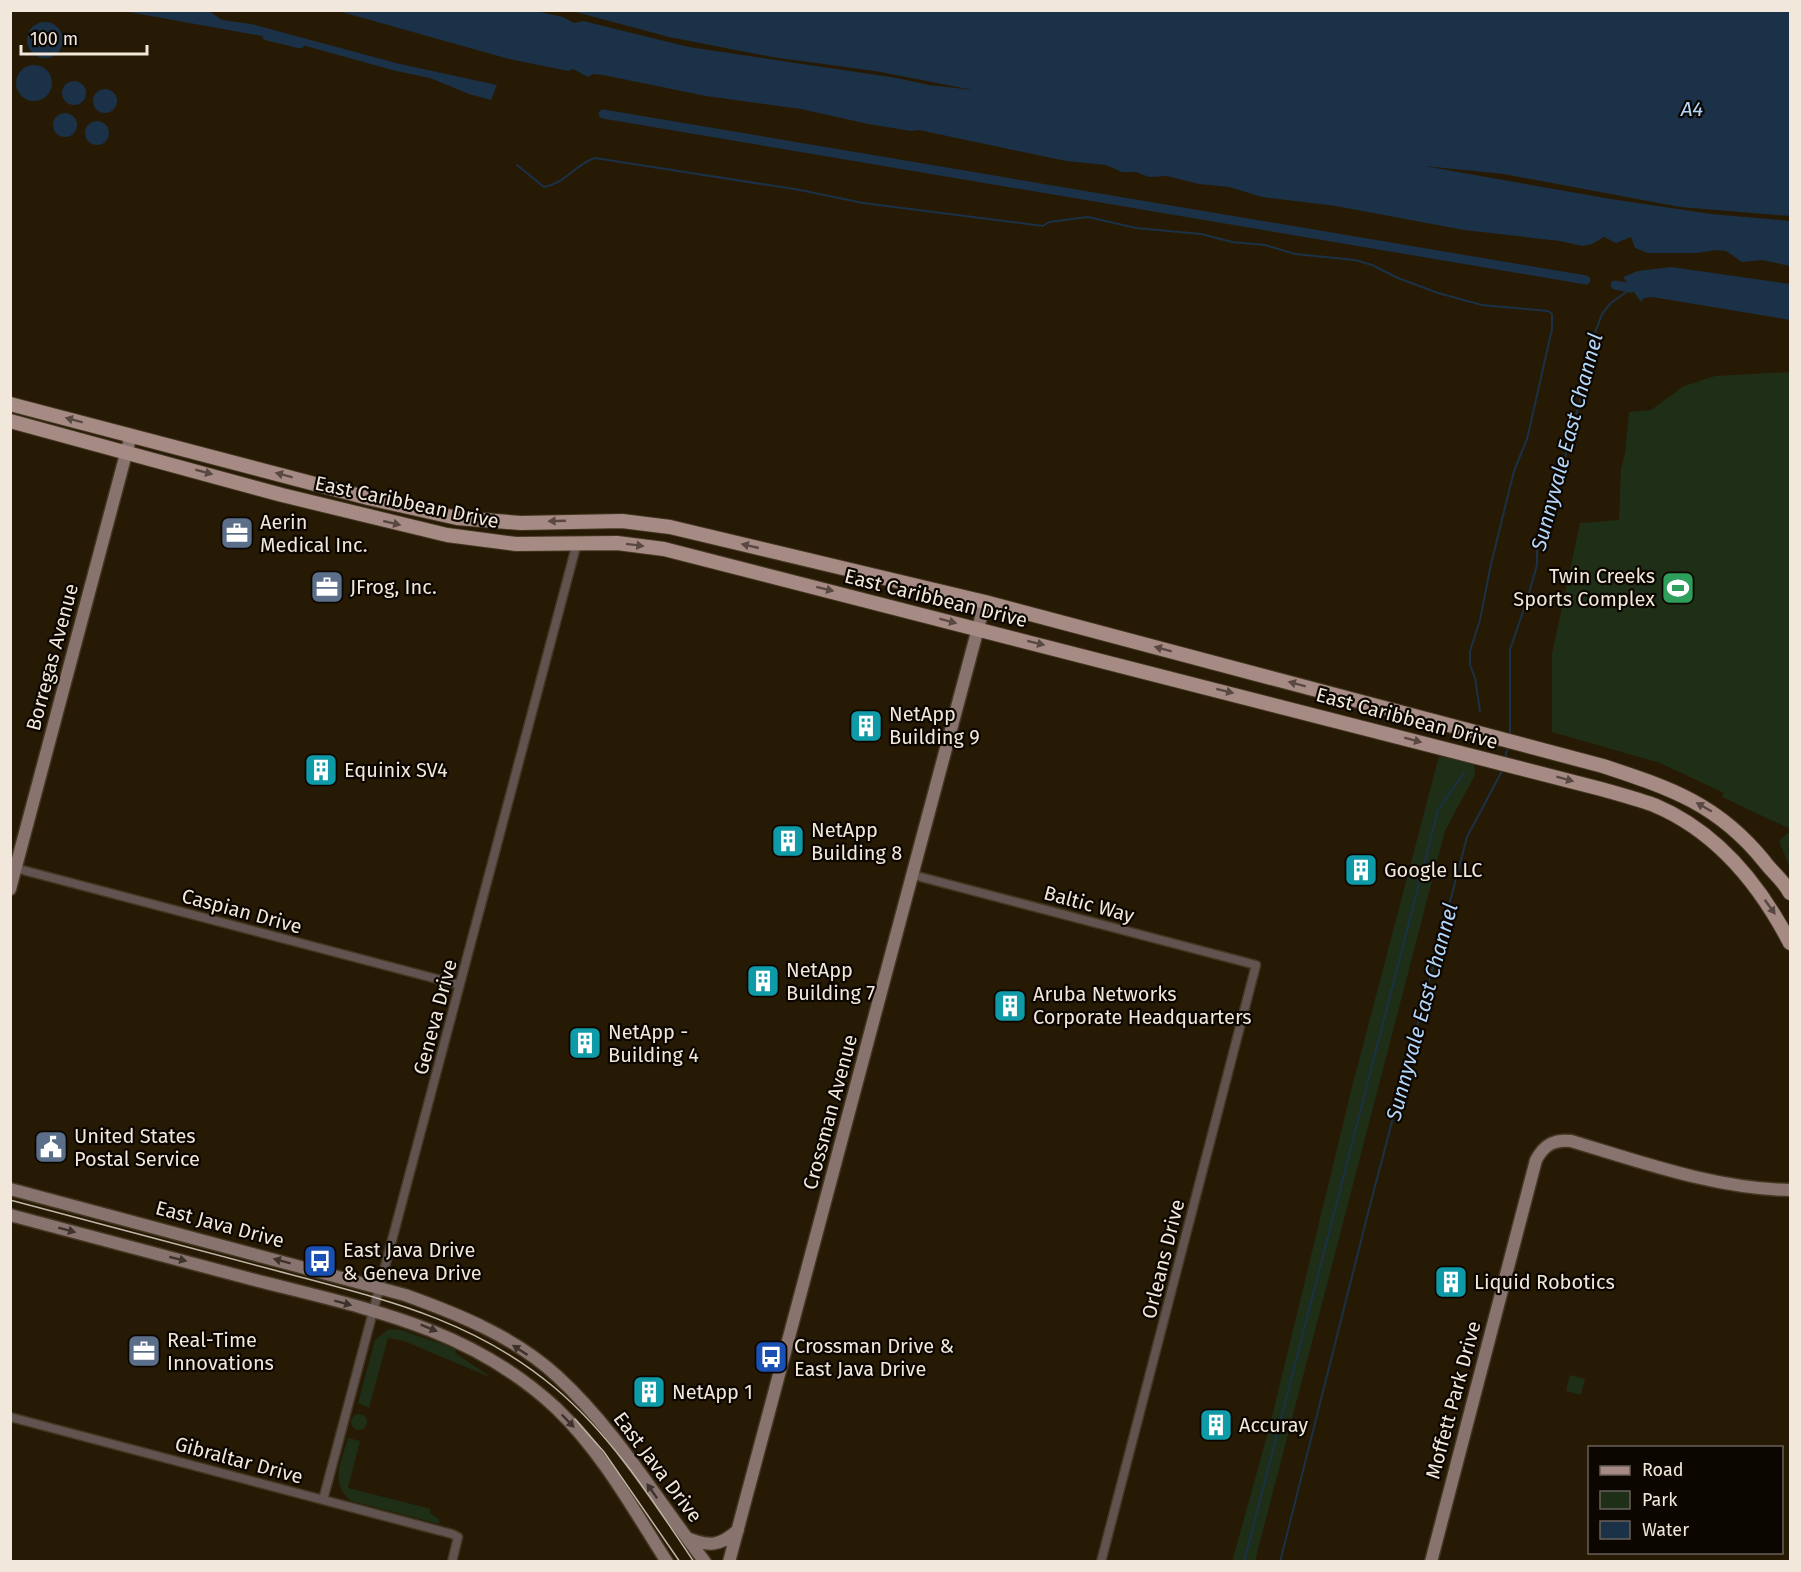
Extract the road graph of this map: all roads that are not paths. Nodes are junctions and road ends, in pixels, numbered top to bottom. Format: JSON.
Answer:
{"nodes":[{"id":1,"x":10,"y":404,"type":"edge"},
{"id":2,"x":10,"y":421,"type":"edge"},
{"id":3,"x":131,"y":435,"type":"junction"},
{"id":4,"x":126,"y":451,"type":"junction"},
{"id":5,"x":577,"y":543,"type":"junction"},
{"id":6,"x":985,"y":602,"type":"junction"},
{"id":7,"x":979,"y":629,"type":"junction"},
{"id":8,"x":13,"y":868,"type":"edge"},
{"id":9,"x":913,"y":875,"type":"junction"},
{"id":10,"x":10,"y":889,"type":"edge"},
{"id":11,"x":1791,"y":893,"type":"edge"},
{"id":12,"x":1791,"y":943,"type":"edge"},
{"id":13,"x":1256,"y":965,"type":"joint"},
{"id":14,"x":460,"y":985,"type":"junction"},
{"id":15,"x":10,"y":1189,"type":"edge"},
{"id":16,"x":1791,"y":1190,"type":"edge"},
{"id":17,"x":10,"y":1215,"type":"edge"},
{"id":18,"x":379,"y":1287,"type":"junction"},
{"id":19,"x":373,"y":1310,"type":"junction"},
{"id":20,"x":10,"y":1417,"type":"edge"},
{"id":21,"x":323,"y":1500,"type":"junction"},
{"id":22,"x":737,"y":1535,"type":"junction"},
{"id":23,"x":687,"y":1538,"type":"junction"},
{"id":24,"x":452,"y":1562,"type":"edge"},
{"id":25,"x":668,"y":1562,"type":"edge"},
{"id":26,"x":705,"y":1562,"type":"edge"},
{"id":27,"x":729,"y":1562,"type":"edge"},
{"id":28,"x":737,"y":1562,"type":"edge"},
{"id":29,"x":1101,"y":1562,"type":"edge"},
{"id":30,"x":1431,"y":1562,"type":"edge"}],
"edges":[{"from":3,"to":1,"type":"main road","name":"East Caribbean Drive","one_way":true},
{"from":2,"to":4,"type":"main road","name":"East Caribbean Drive"},
{"from":3,"to":4,"type":"street","name":"Borregas Avenue"},
{"from":6,"to":3,"type":"main road","name":"East Caribbean Drive","one_way":true},
{"from":4,"to":5,"type":"main road","name":"East Caribbean Drive","one_way":true},
{"from":4,"to":8,"type":"street","name":"Borregas Avenue"},
{"from":5,"to":7,"type":"main road","name":"East Caribbean Drive","one_way":true},
{"from":5,"to":14,"type":"street","name":"Geneva Drive"},
{"from":6,"to":7,"type":"street","name":"Crossman Avenue"},
{"from":11,"to":6,"type":"main road","name":"East Caribbean Drive","one_way":true},
{"from":7,"to":9,"type":"street","name":"Crossman Avenue"},
{"from":7,"to":12,"type":"main road","name":"East Caribbean Drive","one_way":true},
{"from":8,"to":10,"type":"street","name":"Borregas Avenue"},
{"from":8,"to":14,"type":"street","name":"Caspian Drive"},
{"from":9,"to":13,"type":"street","name":"Baltic Way"},
{"from":9,"to":22,"type":"street","name":"Crossman Avenue"},
{"from":13,"to":29,"type":"street","name":"Orleans Drive"},
{"from":14,"to":18,"type":"street","name":"Geneva Drive"},
{"from":18,"to":15,"type":"street","name":"East Java Drive","one_way":true},
{"from":16,"to":30,"type":"street","name":"Moffett Park Drive"},
{"from":17,"to":19,"type":"street","one_way":true},
{"from":18,"to":19,"type":"street","name":"Geneva Drive"},
{"from":23,"to":18,"type":"street","name":"East Java Drive","one_way":true},
{"from":19,"to":21,"type":"street","name":"Geneva Drive"},
{"from":19,"to":25,"type":"street","one_way":true},
{"from":20,"to":21,"type":"street","name":"Gibraltar Drive"},
{"from":21,"to":24,"type":"street","name":"Gibraltar Drive"},
{"from":22,"to":23,"type":"street"},
{"from":22,"to":27,"type":"street","name":"Crossman Avenue"},
{"from":22,"to":28,"type":"street"},
{"from":23,"to":26,"type":"street","name":"East Java Drive"}]}
